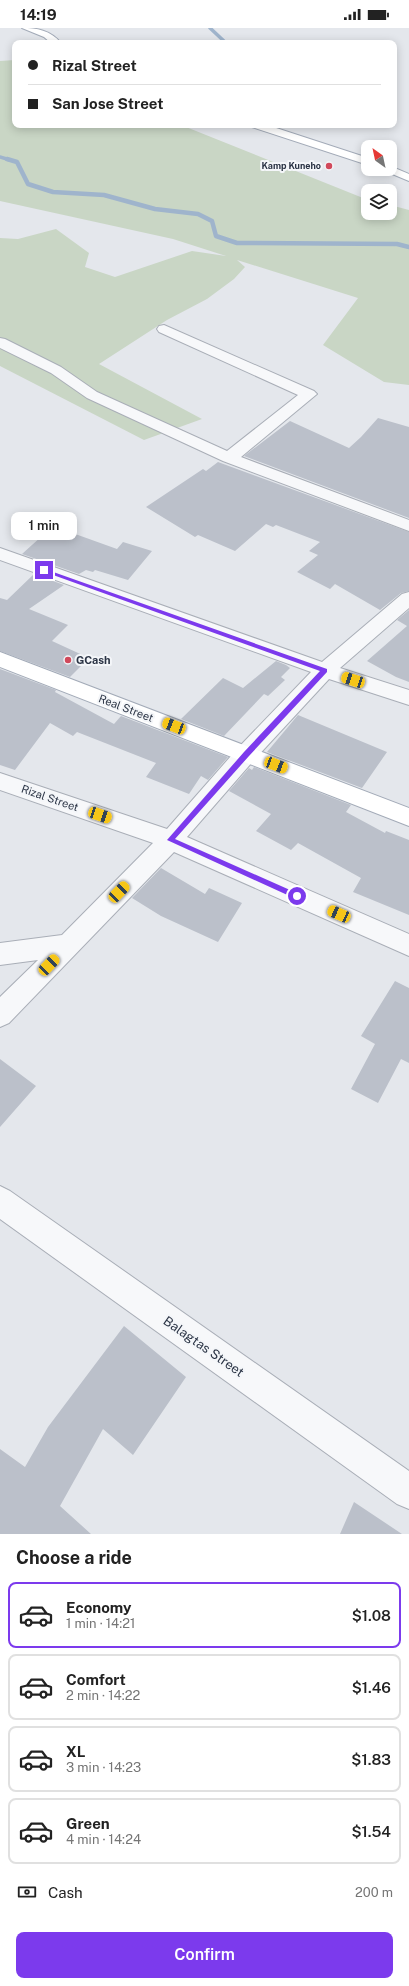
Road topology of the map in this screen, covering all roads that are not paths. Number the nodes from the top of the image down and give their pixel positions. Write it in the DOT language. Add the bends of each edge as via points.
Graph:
graph roads {
  1 [pos="26,28"];
  2 [pos="53,40"];
  3 [pos="265,128"];
  4 [pos="361,160"];
  5 [pos="397,173"];
  6 [pos="409,178"];
  7 [pos="164,329"];
  8 [pos="0,342"];
  9 [pos="229,458"];
  10 [pos="409,526"];
  11 [pos="0,554"];
  12 [pos="409,598"];
  13 [pos="0,660"];
  14 [pos="325,670"];
  15 [pos="409,698"];
  16 [pos="246,754"];
  17 [pos="0,781"];
  18 [pos="409,817"];
  19 [pos="171,840"];
  20 [pos="68,945"];
  21 [pos="409,945"];
  22 [pos="0,954"];
  23 [pos="0,1015"];
  24 [pos="0,1201"];
  25 [pos="409,1492"];
  1 -- 2 [label="main road" via="47,35"];
  3 -- 4 [label="main road"];
  5 -- 6 [label="main road"];
  7 -- 9 [label="street" via="309,394"];
  8 -- 9 [label="street" via="56,370 92,394"];
  9 -- 10 [label="street"];
  11 -- 14 [label="street"];
  12 -- 14 [label="street"];
  13 -- 16 [label="main road, Real Street"];
  14 -- 15 [label="street"];
  14 -- 16 [label="street"];
  16 -- 18 [label="main road, Real Street"];
  16 -- 19 [label="street"];
  17 -- 19 [label="street, Rizal Street"];
  19 -- 20 [label="street"];
  19 -- 21 [label="street, Rizal Street"];
  20 -- 22 [label="street"];
  20 -- 23 [label="street"];
  24 -- 25 [label="street, Balagtas Street"];
}
